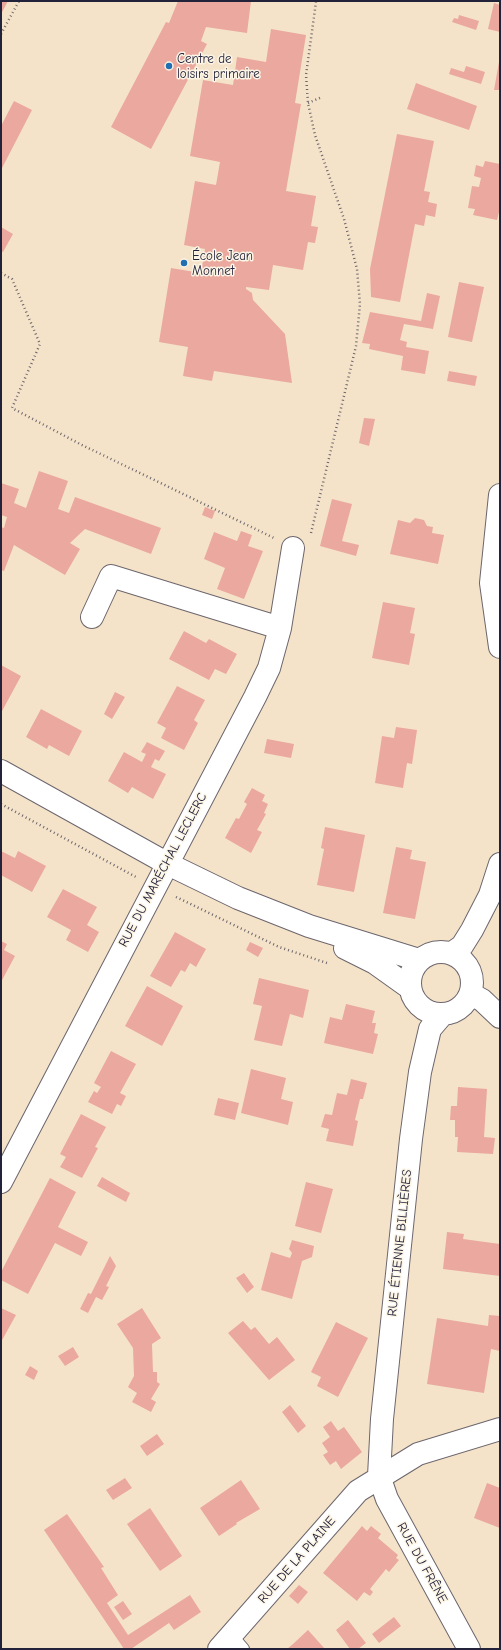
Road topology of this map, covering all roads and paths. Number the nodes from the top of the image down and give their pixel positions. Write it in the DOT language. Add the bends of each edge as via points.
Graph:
graph roads {
  1 [pos="19,1"];
  2 [pos="316,2"];
  3 [pos="1,34"];
  4 [pos="322,97"];
  5 [pos="308,103"];
  6 [pos="1,273"];
  7 [pos="500,495"];
  8 [pos="498,524"];
  9 [pos="300,551"];
  10 [pos="92,617"];
  11 [pos="280,628"];
  12 [pos="500,647"];
  13 [pos="1,771"];
  14 [pos="168,864"];
  15 [pos="498,876"];
  16 [pos="310,926"];
  17 [pos="452,953"];
  18 [pos="419,960"];
  19 [pos="410,988"];
  20 [pos="471,994"];
  21 [pos="442,1015"];
  22 [pos="500,1017"];
  23 [pos="1,1182"];
  24 [pos="500,1429"];
  25 [pos="379,1476"];
  26 [pos="231,1644"];
  27 [pos="470,1649"];
  1 -- 3 [label="path"];
  2 -- 5 [label="path" via="306,75"];
  4 -- 5 [label="path"];
  5 -- 9 [label="path" via="315,135 344,219 357,268 360,304 356,346"];
  6 -- 9 [label="path" via="12,279 40,344 12,408 80,444"];
  7 -- 8 [label="street"];
  8 -- 12 [label="street" via="491,583"];
  9 -- 11 [label="street, RUE DU MARÉCHAL LECLERC"];
  10 -- 11 [label="street" via="111,576"];
  11 -- 14 [label="street, RUE DU MARÉCHAL LECLERC" via="269,668"];
  13 -- 14 [label="street"];
  14 -- 16 [label="street" via="238,898"];
  14 -- 23 [label="street, RUE DU MARÉCHAL LECLERC"];
  15 -- 17 [label="street" via="472,930 462,946"];
  16 -- 18 [label="street"];
  16 -- 19 [label="street" via="374,963"];
  17 -- 18 [label="street" via="435,952"];
  17 -- 20 [label="street" via="468,965 472,974"];
  18 -- 19 [label="street" via="411,973"];
  19 -- 21 [label="street" via="416,1002 427,1012"];
  20 -- 21 [label="street" via="460,1009"];
  20 -- 22 [label="street" via="482,1000"];
  21 -- 25 [label="street, RUE ÉTIENNE BILLIÈRES" via="430,1029 420,1072 382,1419"];
  24 -- 25 [label="street, RUE DE LA PLAINE" via="418,1454"];
  25 -- 26 [label="street, RUE DE LA PLAINE" via="358,1491"];
  25 -- 27 [label="street, RUE DU FRÊNE" via="387,1499"];
}
